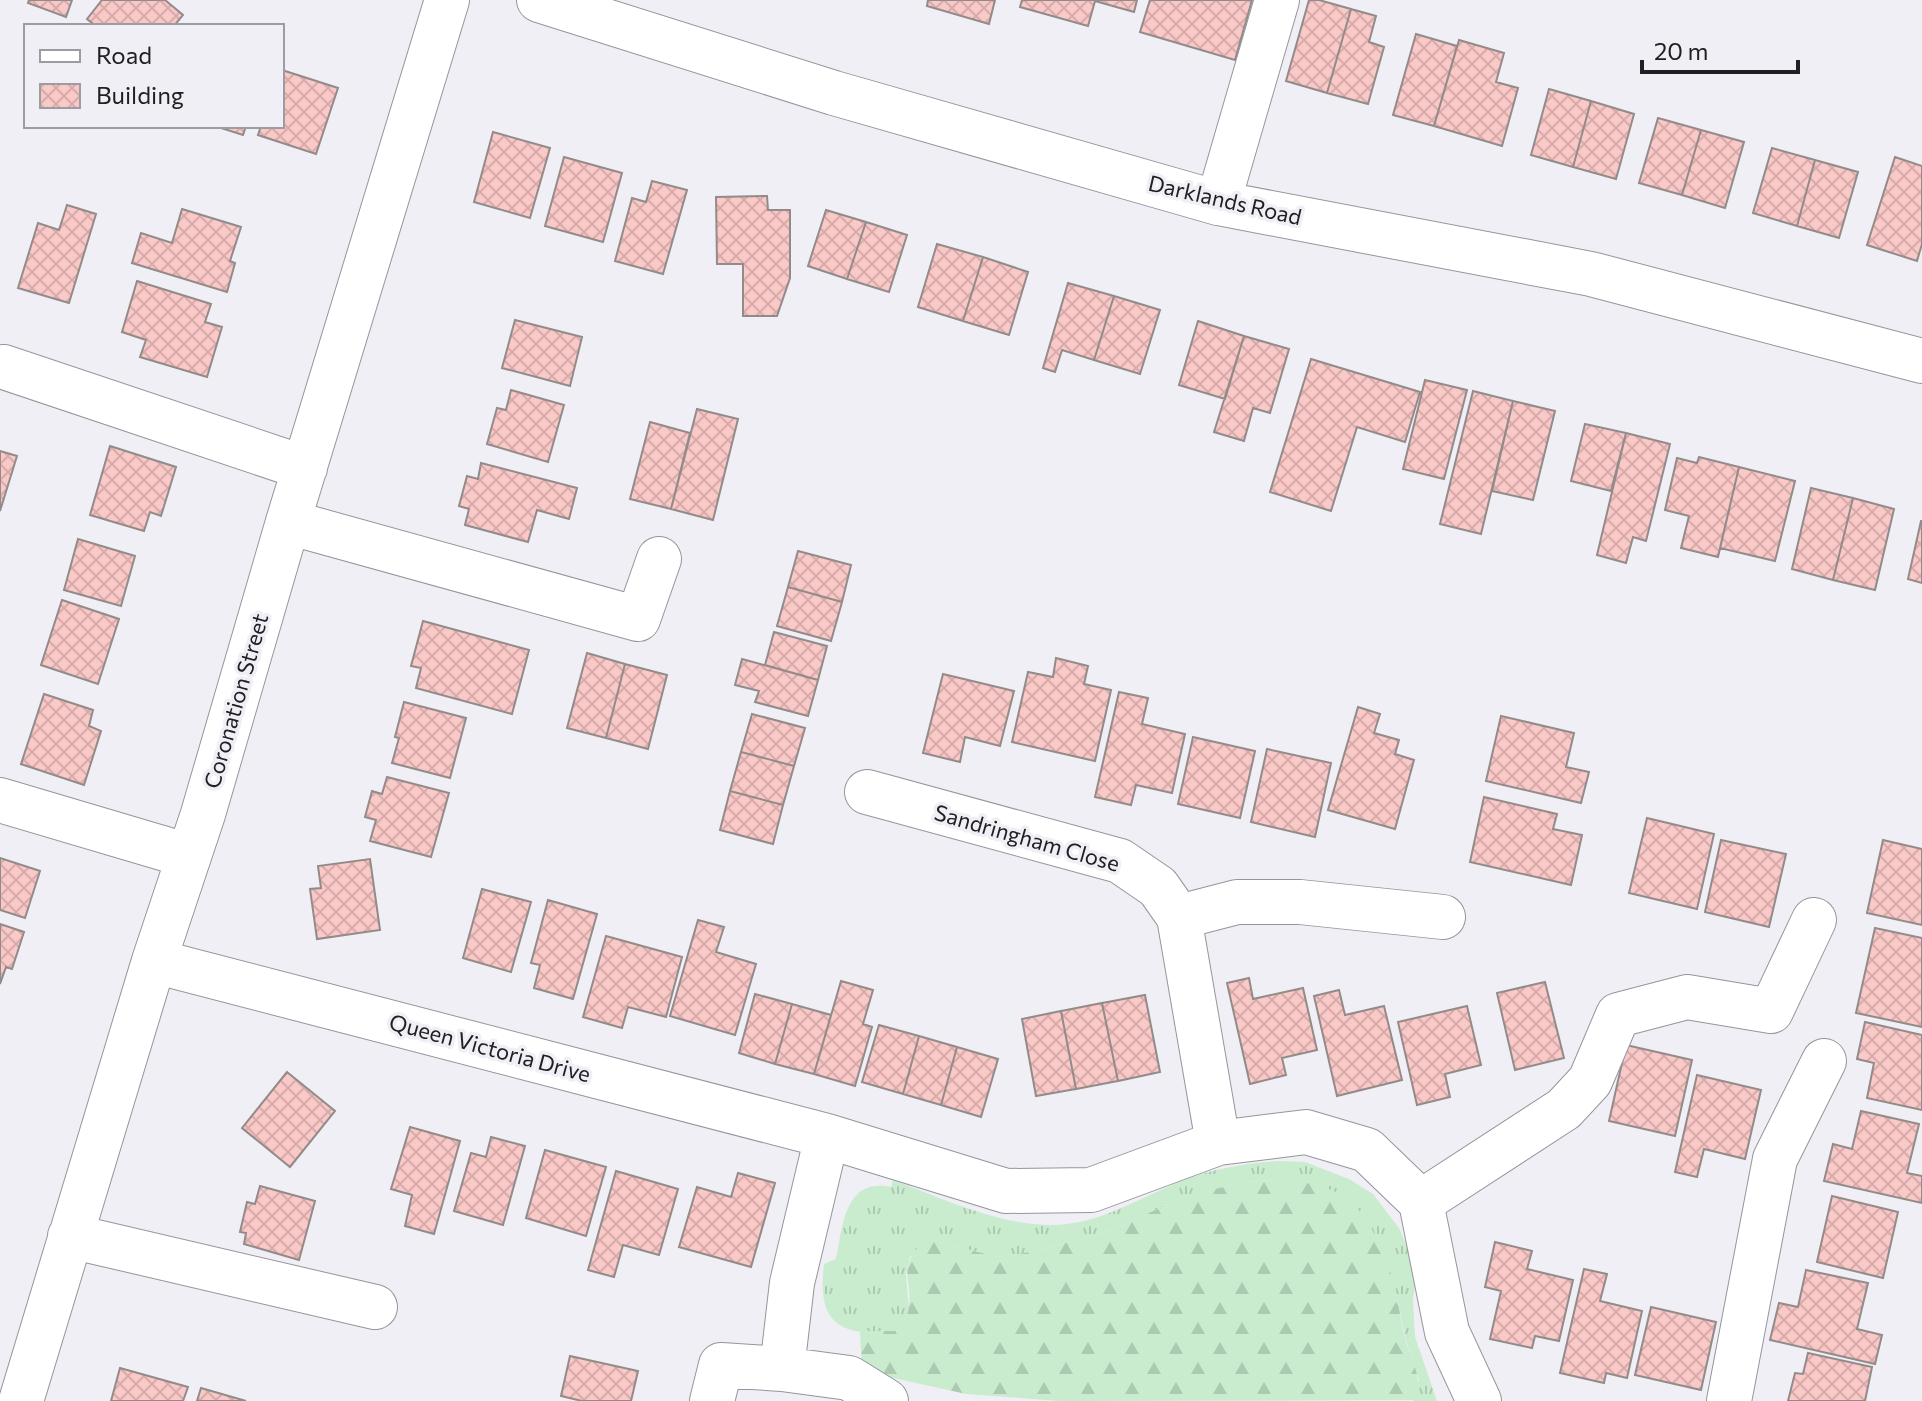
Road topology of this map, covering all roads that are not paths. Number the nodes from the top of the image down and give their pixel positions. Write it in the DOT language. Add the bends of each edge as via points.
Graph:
graph roads {
  1 [pos="447,0"];
  2 [pos="539,0"];
  3 [pos="1277,0"];
  4 [pos="1218,203"];
  5 [pos="1922,361"];
  6 [pos="4,367"];
  7 [pos="305,468"];
  8 [pos="288,522"];
  9 [pos="659,559"];
  10 [pos="867,792"];
  11 [pos="0,800"];
  12 [pos="189,856"];
  13 [pos="1179,917"];
  14 [pos="1443,917"];
  15 [pos="1814,920"];
  16 [pos="154,961"];
  17 [pos="1824,1061"];
  18 [pos="827,1136"];
  19 [pos="1218,1143"];
  20 [pos="1421,1202"];
  21 [pos="70,1236"];
  22 [pos="375,1307"];
  23 [pos="17,1351"];
  24 [pos="782,1369"];
  25 [pos="21,1401"];
  26 [pos="712,1401"];
  27 [pos="886,1401"];
  28 [pos="1479,1401"];
  29 [pos="1729,1401"];
  1 -- 7 [label="street, Coronation Street"];
  2 -- 4 [label="street, Darklands Road" via="834,93"];
  3 -- 4 [label="street"];
  4 -- 5 [label="street, Darklands Road" via="1591,274"];
  6 -- 7 [label="street"];
  7 -- 8 [label="street, Coronation Street"];
  8 -- 9 [label="street" via="638,619"];
  8 -- 12 [label="street, Coronation Street"];
  10 -- 13 [label="street, Sandringham Close" via="1120,861 1158,887"];
  11 -- 12 [label="street"];
  12 -- 16 [label="street, Coronation Street"];
  13 -- 14 [label="street" via="1237,902 1300,902"];
  13 -- 19 [label="street, Sandringham Close"];
  15 -- 20 [label="street" via="1771,1011 1687,997 1618,1015 1590,1081 1564,1109"];
  16 -- 18 [label="street, Queen Victoria Drive"];
  16 -- 21 [label="street, Coronation Street"];
  17 -- 29 [label="street" via="1775,1159"];
  18 -- 19 [label="street, Queen Victoria Drive" via="1006,1191 1091,1190"];
  18 -- 24 [label="street" via="792,1283"];
  19 -- 20 [label="street, Queen Victoria Drive" via="1306,1132 1367,1150"];
  20 -- 28 [label="street" via="1447,1332"];
  21 -- 22 [label="street"];
  21 -- 23 [label="street, Coronation Street"];
  23 -- 25 [label="street, Coronation Street"];
  24 -- 26 [label="street" via="721,1365"];
  24 -- 27 [label="street" via="849,1378"];
}
